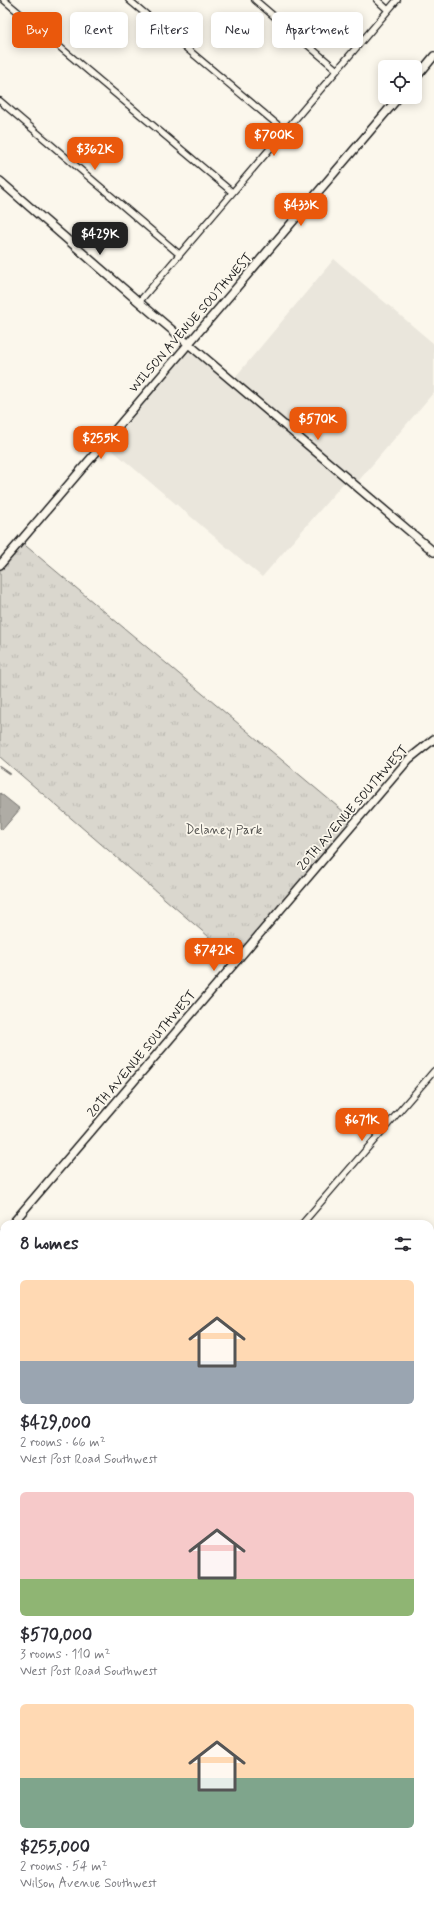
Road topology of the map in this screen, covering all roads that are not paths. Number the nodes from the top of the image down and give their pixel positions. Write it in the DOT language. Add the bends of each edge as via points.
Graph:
graph roads {
  1 [pos="4,0"];
  2 [pos="129,0"];
  3 [pos="255,0"];
  4 [pos="377,0"];
  5 [pos="397,0"];
  6 [pos="388,10"];
  7 [pos="434,56"];
  8 [pos="337,70"];
  9 [pos="422,71"];
  10 [pos="0,101"];
  11 [pos="393,104"];
  12 [pos="285,131"];
  13 [pos="0,181"];
  14 [pos="232,192"];
  15 [pos="179,254"];
  16 [pos="139,302"];
  17 [pos="189,344"];
  18 [pos="434,552"];
  19 [pos="0,565"];
  20 [pos="434,739"];
  21 [pos="434,1071"];
  22 [pos="15,1220"];
  23 [pos="305,1220"];
  1 -- 14 [label="street"];
  2 -- 12 [label="street"];
  3 -- 8 [label="street"];
  4 -- 6 [label="street"];
  5 -- 6 [label="street"];
  6 -- 8 [label="street"];
  7 -- 9 [label="street"];
  8 -- 12 [label="street"];
  10 -- 15 [label="street"];
  11 -- 17 [label="street, WILSON AVENUE SOUTHWEST"];
  12 -- 14 [label="street"];
  13 -- 16 [label="street"];
  14 -- 15 [label="street"];
  15 -- 16 [label="street"];
  16 -- 17 [label="street"];
  17 -- 18 [label="street"];
  17 -- 19 [label="street, WILSON AVENUE SOUTHWEST"];
  20 -- 22 [label="street, 20TH AVENUE SOUTHWEST" via="409,759"];
  21 -- 23 [label="street"];
}
